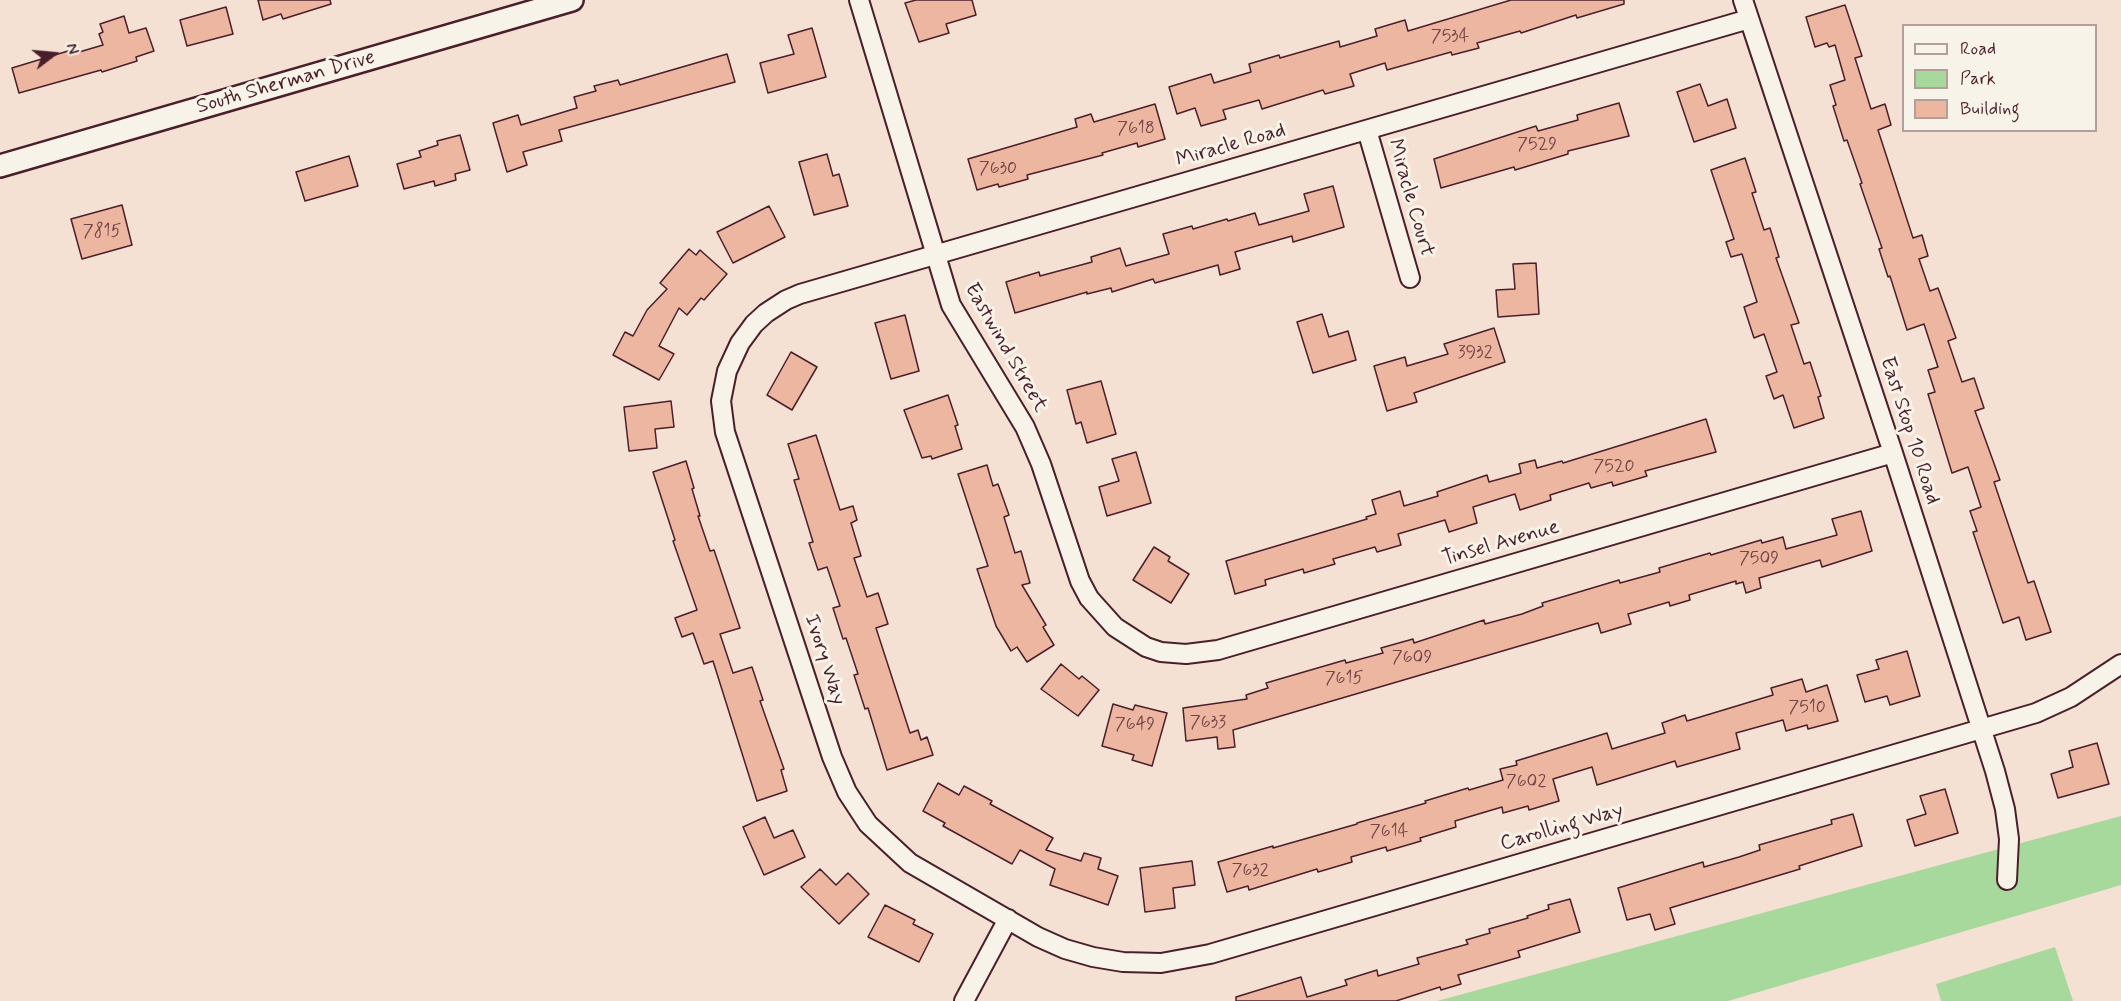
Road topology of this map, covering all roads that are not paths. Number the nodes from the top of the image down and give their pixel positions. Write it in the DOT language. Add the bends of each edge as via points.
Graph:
graph roads {
  1 [pos="572,0"];
  2 [pos="859,0"];
  3 [pos="1743,0"];
  4 [pos="1749,19"];
  5 [pos="1368,130"];
  6 [pos="0,166"];
  7 [pos="936,255"];
  8 [pos="1410,278"];
  9 [pos="741,343"];
  10 [pos="1893,453"];
  11 [pos="1123,633"];
  12 [pos="2121,664"];
  13 [pos="1982,729"];
  14 [pos="2007,880"];
  15 [pos="1008,919"];
  16 [pos="964,1001"];
  1 -- 6 [label="street, South Sherman Drive"];
  2 -- 7 [label="street, Eastwind Street"];
  3 -- 4 [label="street, East Stop 10 Road"];
  4 -- 5 [label="street, Miracle Road"];
  4 -- 10 [label="street, East Stop 10 Road"];
  5 -- 7 [label="street, Miracle Road"];
  5 -- 8 [label="street, Miracle Court"];
  7 -- 9 [label="street, Miracle Road" via="786,300 754,324"];
  7 -- 11 [label="street, Eastwind Street" via="951,305 1025,427 1080,581 1095,606"];
  9 -- 15 [label="street, Ivory Way" via="724,381 725,432 839,775 868,824 895,851 917,868"];
  10 -- 11 [label="street, Tinsel Avenue" via="1211,652 1161,652"];
  10 -- 13 [label="street, East Stop 10 Road"];
  12 -- 13 [label="street, Carolling Way" via="2050,707"];
  13 -- 14 [label="street, East Stop 10 Road" via="2005,809 2009,839"];
  13 -- 15 [label="street, Carolling Way" via="1190,959 1152,963 1093,957 1047,941"];
  15 -- 16 [label="street"];
}
